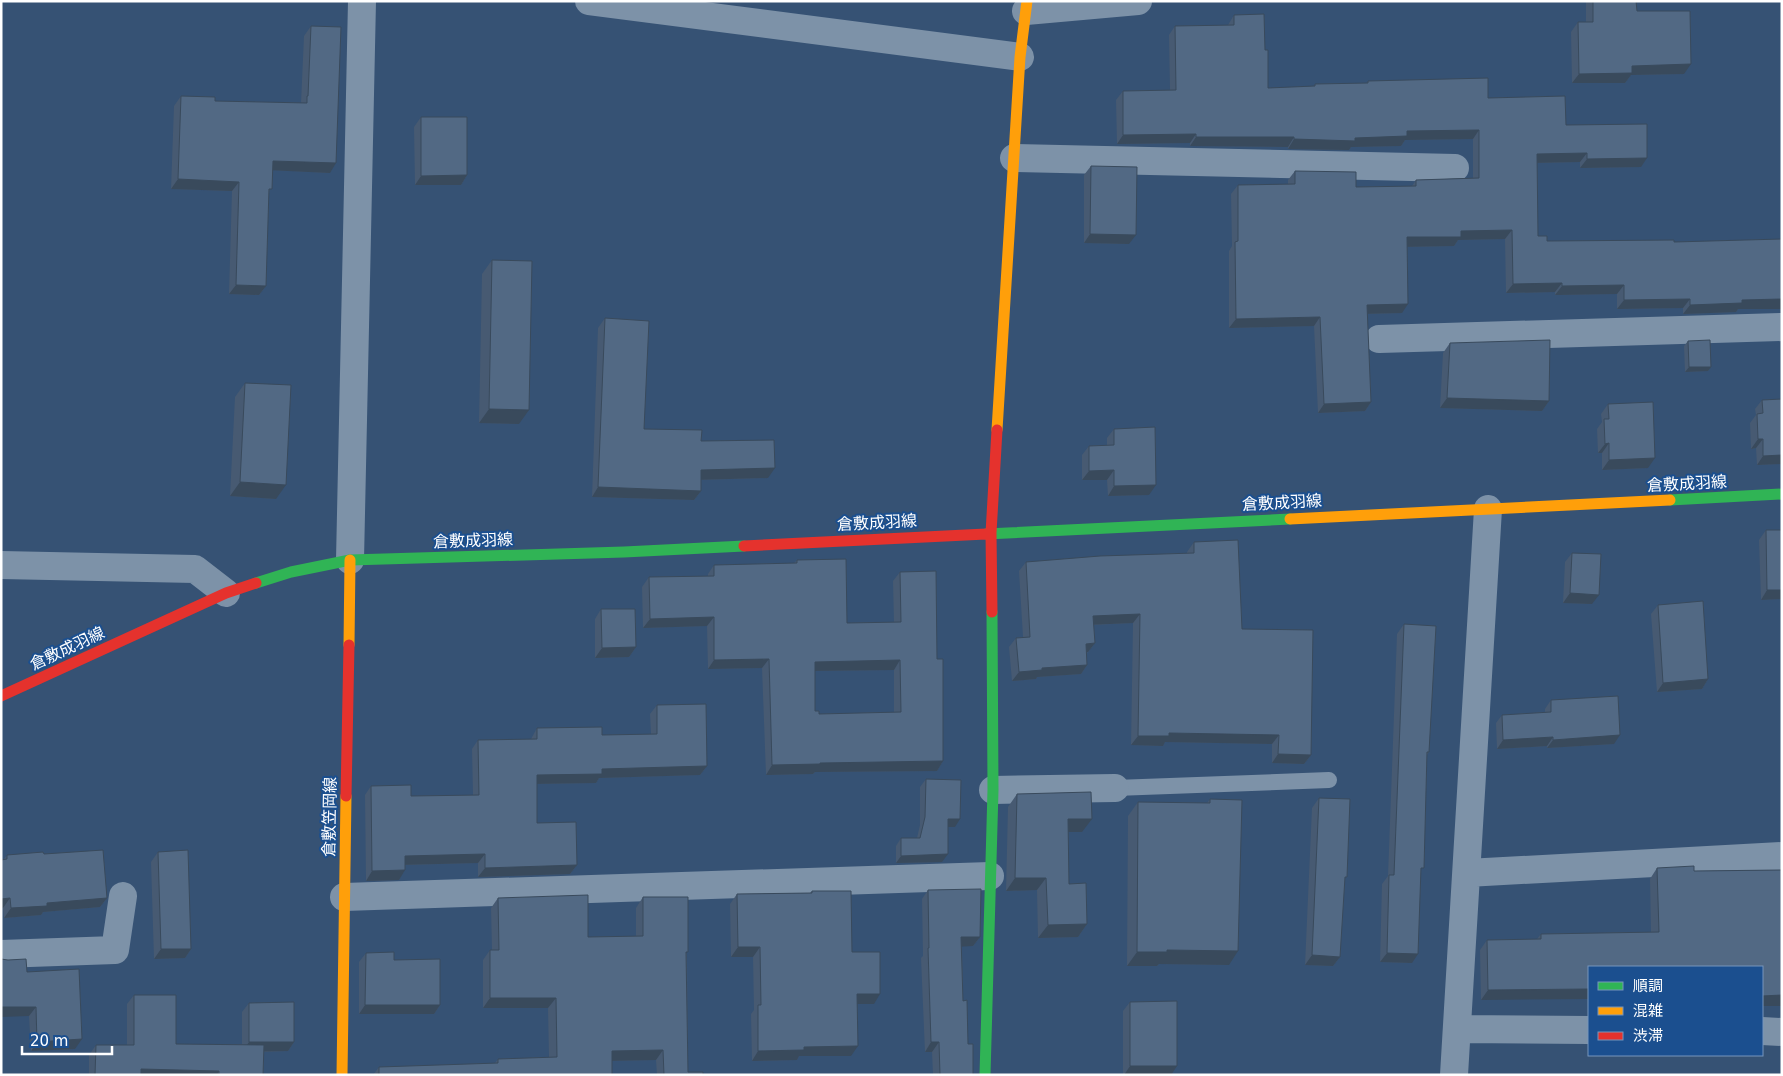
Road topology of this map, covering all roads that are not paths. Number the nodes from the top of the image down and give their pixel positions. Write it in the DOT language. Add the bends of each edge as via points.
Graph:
graph roads {
  1 [pos="362,1"];
  2 [pos="590,1"];
  3 [pos="1138,1"];
  4 [pos="1026,6"];
  5 [pos="1020,57"];
  6 [pos="1014,158"];
  7 [pos="1455,168"];
  8 [pos="1782,327"];
  9 [pos="1379,338"];
  10 [pos="1782,494"];
  11 [pos="1488,509"];
  12 [pos="991,533"];
  13 [pos="350,560"];
  14 [pos="1,565"];
  15 [pos="226,593"];
  16 [pos="1,696"];
  17 [pos="1329,780"];
  18 [pos="1115,788"];
  19 [pos="993,790"];
  20 [pos="1782,856"];
  21 [pos="1467,873"];
  22 [pos="990,876"];
  23 [pos="123,896"];
  24 [pos="344,897"];
  25 [pos="1,954"];
  26 [pos="1457,1029"];
  27 [pos="1588,1030"];
  28 [pos="1763,1032"];
  29 [pos="1782,1032"];
  30 [pos="342,1075"];
  31 [pos="985,1075"];
  32 [pos="1454,1075"];
  1 -- 13 [label="street"];
  2 -- 5 [label="street"];
  3 -- 4 [label="street"];
  4 -- 5 [label="main road"];
  5 -- 6 [label="main road"];
  6 -- 7 [label="street"];
  6 -- 12 [label="main road"];
  8 -- 9 [label="street"];
  10 -- 11 [label="main road, 倉敷成羽線"];
  11 -- 12 [label="main road, 倉敷成羽線"];
  11 -- 21 [label="street"];
  12 -- 13 [label="main road, 倉敷成羽線" via="624,552"];
  12 -- 19 [label="main road"];
  13 -- 15 [label="main road, 倉敷成羽線" via="291,572"];
  13 -- 24 [label="main road, 倉敷笠岡線"];
  14 -- 15 [label="street" via="195,569"];
  15 -- 16 [label="main road, 倉敷成羽線"];
  17 -- 18 [label="lane"];
  18 -- 19 [label="street"];
  19 -- 22 [label="main road"];
  20 -- 21 [label="street"];
  21 -- 26 [label="street"];
  22 -- 24 [label="street"];
  22 -- 31 [label="main road"];
  23 -- 25 [label="street" via="115,950"];
  24 -- 30 [label="main road, 倉敷笠岡線"];
  26 -- 27 [label="street"];
  26 -- 32 [label="street"];
  28 -- 29 [label="street"];
}
